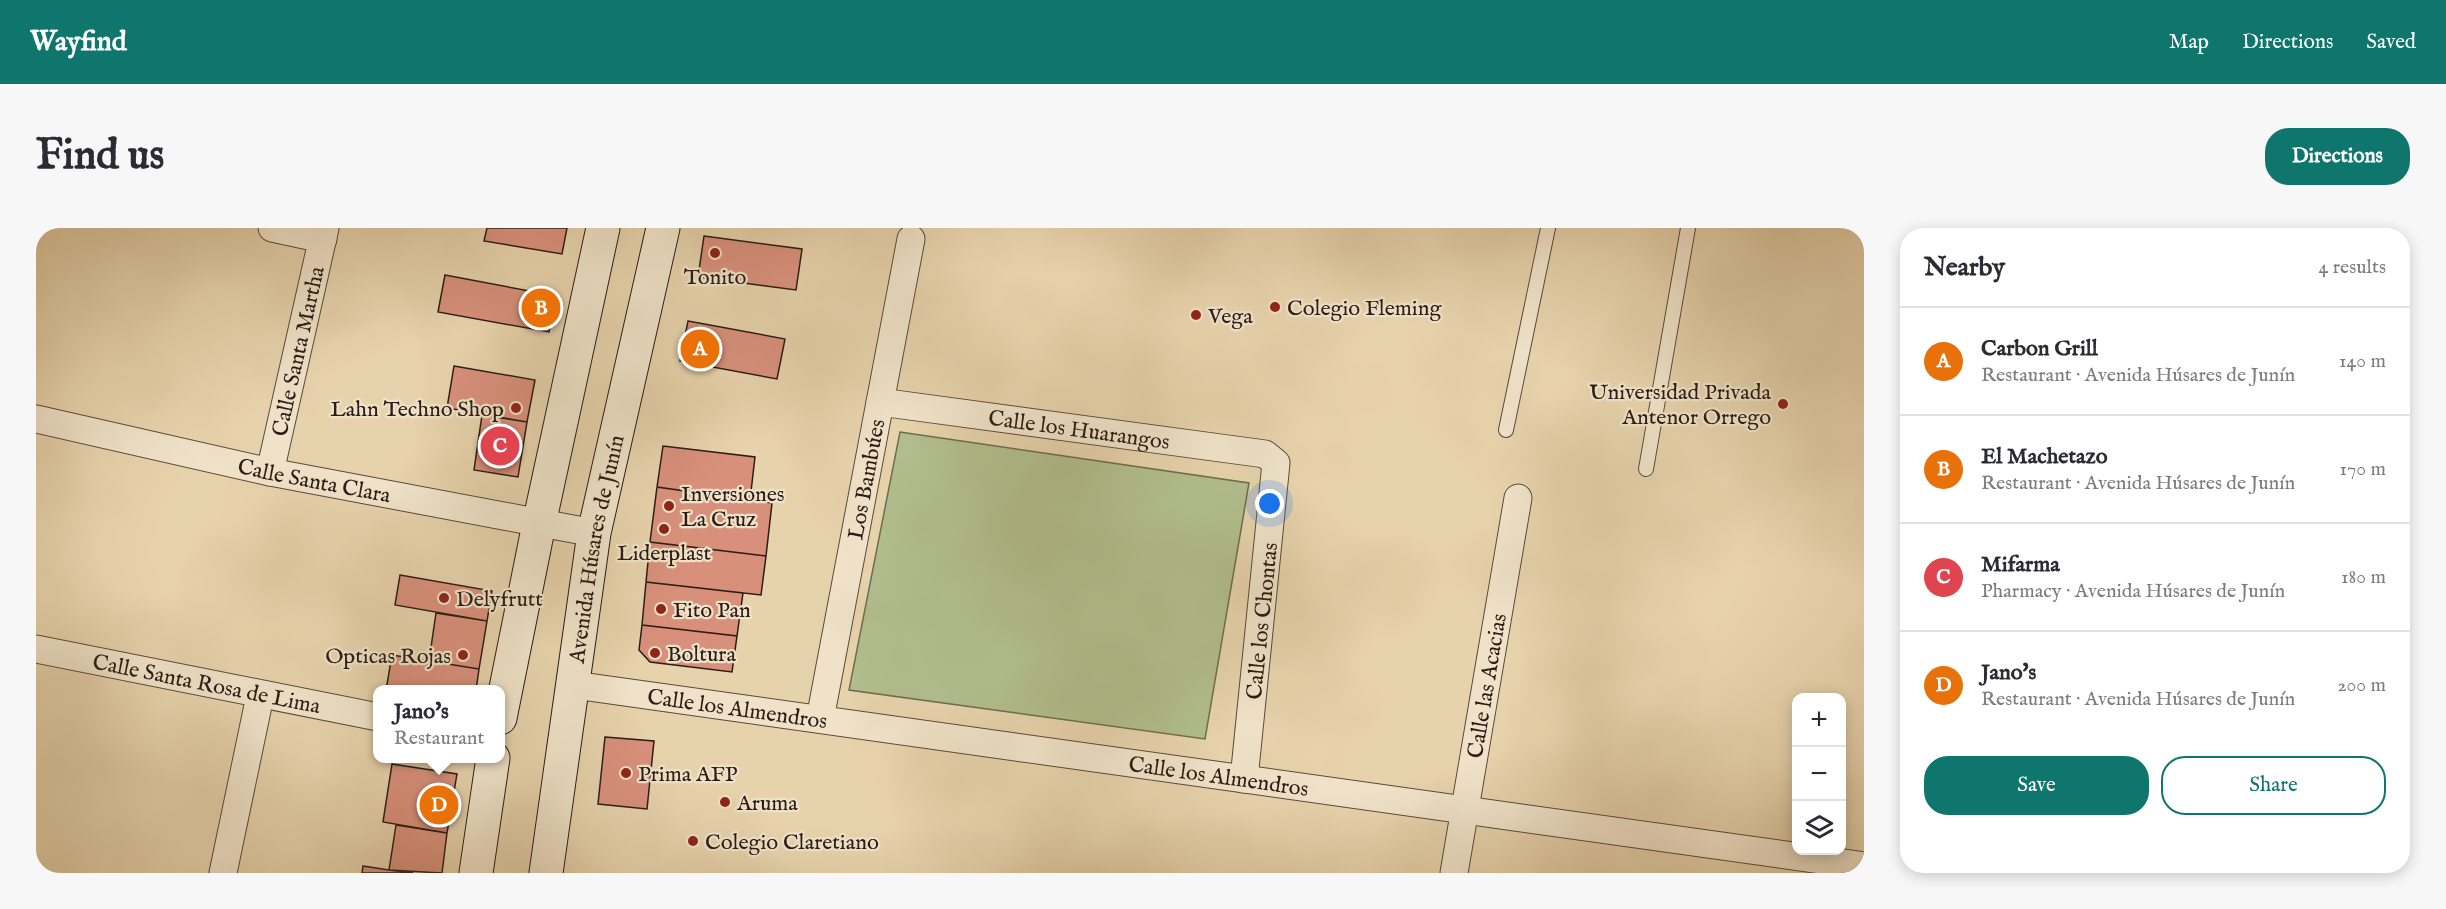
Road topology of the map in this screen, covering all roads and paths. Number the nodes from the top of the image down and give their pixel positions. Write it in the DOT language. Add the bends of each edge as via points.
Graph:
graph roads {
  1 [pos="272,228"];
  2 [pos="603,228"];
  3 [pos="663,228"];
  4 [pos="1548,228"];
  5 [pos="1688,228"];
  6 [pos="324,234"];
  7 [pos="911,239"];
  8 [pos="880,402"];
  9 [pos="36,419"];
  10 [pos="1506,430"];
  11 [pos="1276,463"];
  12 [pos="1647,468"];
  13 [pos="270,472"];
  14 [pos="1518,498"];
  15 [pos="539,524"];
  16 [pos="594,533"];
  17 [pos="36,649"];
  18 [pos="574,685"];
  19 [pos="260,696"];
  20 [pos="505,698"];
  21 [pos="373,716"];
  22 [pos="820,719"];
  23 [pos="493,763"];
  24 [pos="1244,779"];
  25 [pos="1465,810"];
  26 [pos="1864,866"];
  27 [pos="223,873"];
  28 [pos="476,873"];
  29 [pos="546,873"];
  30 [pos="1454,873"];
  1 -- 6 [label="street"];
  2 -- 15 [label="street"];
  3 -- 16 [label="street, Avenida Húsares de Junín"];
  4 -- 10 [label="lane"];
  5 -- 12 [label="lane"];
  6 -- 13 [label="street, Calle Santa Martha"];
  7 -- 8 [label="street, Los Bambúes"];
  8 -- 11 [label="street, Calle los Huarangos" via="1265,454"];
  8 -- 22 [label="street, Los Bambúes"];
  9 -- 13 [label="street, Calle Santa Clara"];
  11 -- 24 [label="street, Calle los Chontas"];
  13 -- 15 [label="street, Calle Santa Clara"];
  14 -- 25 [label="street, Calle las Acacias"];
  15 -- 16 [label="street, Calle Santa Clara"];
  15 -- 20 [label="street"];
  16 -- 18 [label="street, Avenida Húsares de Junín"];
  17 -- 19 [label="street, Calle Santa Rosa de Lima"];
  18 -- 22 [label="street, Calle los Almendros"];
  18 -- 29 [label="street, Avenida Húsares de Junín"];
  19 -- 21 [label="street, Calle Santa Rosa de Lima"];
  19 -- 27 [label="street"];
  22 -- 24 [label="street, Calle los Almendros"];
  23 -- 28 [label="street"];
  24 -- 25 [label="street, Calle los Almendros"];
  25 -- 26 [label="street, Calle los Almendros"];
  25 -- 30 [label="street, Calle las Acacias"];
}
